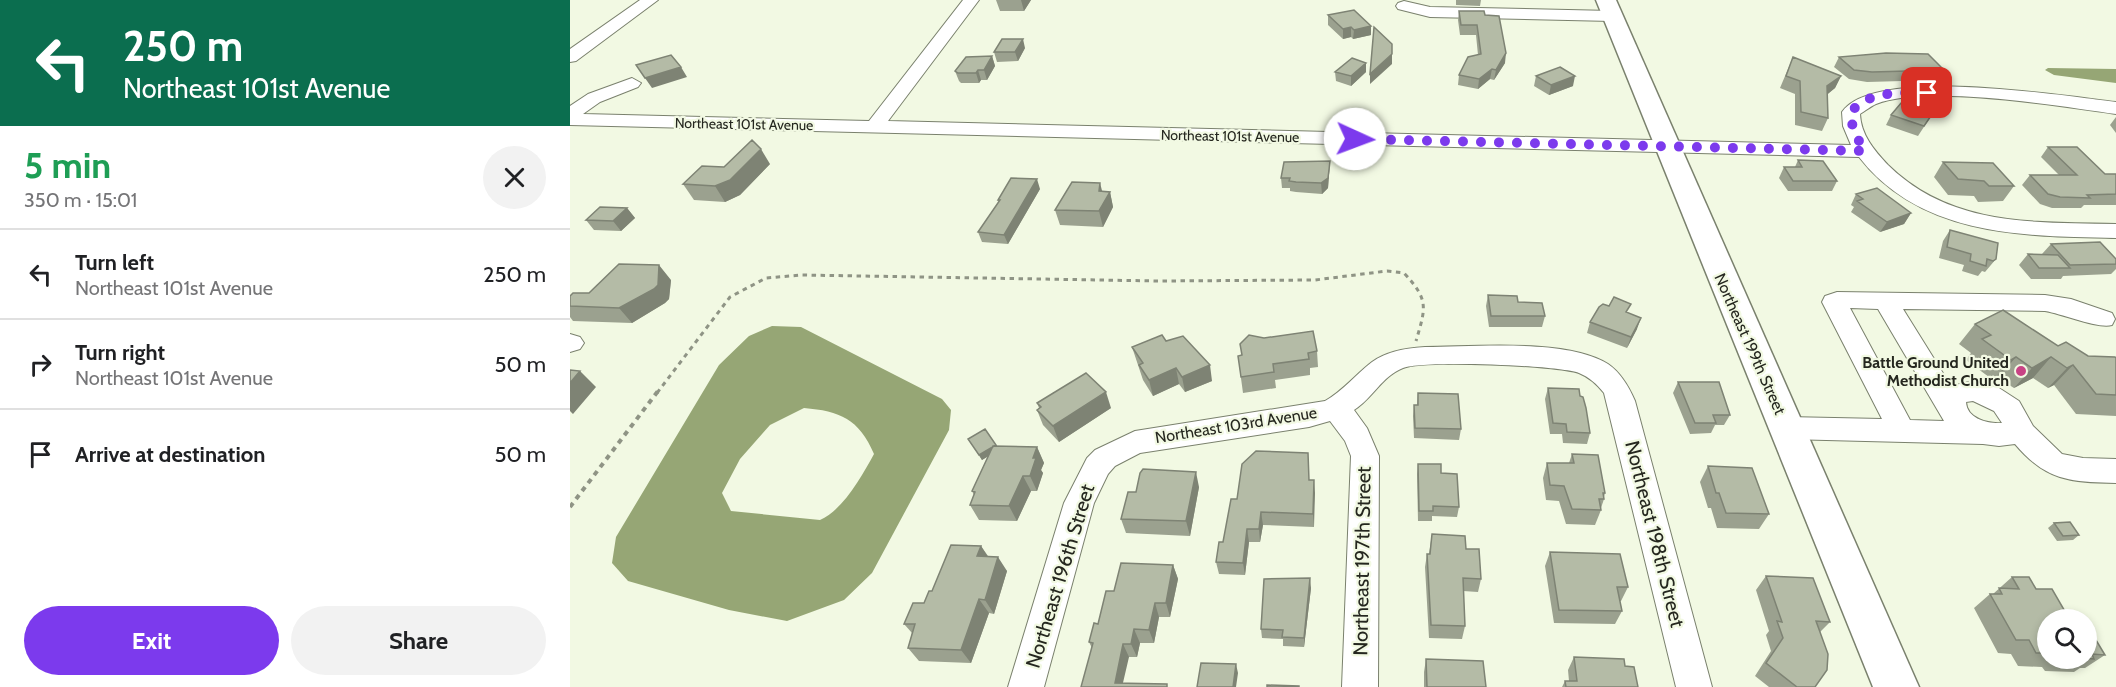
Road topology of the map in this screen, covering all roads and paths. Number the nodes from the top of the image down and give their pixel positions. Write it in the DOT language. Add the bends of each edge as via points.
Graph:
graph roads {
  1 [pos="651,0"];
  2 [pos="971,0"];
  3 [pos="1404,6"];
  4 [pos="1609,8"];
  5 [pos="570,57"];
  6 [pos="632,83"];
  7 [pos="2116,108"];
  8 [pos="570,114"];
  9 [pos="570,119"];
  10 [pos="874,127"];
  11 [pos="1667,147"];
  12 [pos="1865,151"];
  13 [pos="2116,231"];
  14 [pos="1885,300"];
  15 [pos="2103,320"];
  16 [pos="1412,356"];
  17 [pos="1611,383"];
  18 [pos="1335,408"];
  19 [pos="1954,423"];
  20 [pos="2017,426"];
  21 [pos="1787,428"];
  22 [pos="1902,431"];
  23 [pos="1096,466"];
  24 [pos="2116,471"];
  25 [pos="570,507"];
  26 [pos="1026,687"];
  27 [pos="1360,687"];
  28 [pos="1694,687"];
  29 [pos="1896,687"];
  1 -- 5 [label="street"];
  2 -- 10 [label="street"];
  3 -- 4 [label="street" via="1430,12"];
  4 -- 11 [label="main road, Northeast 199th Street"];
  6 -- 8 [label="street" via="594,98"];
  7 -- 12 [label="street" via="1968,93 1878,96 1865,100 1851,112 1853,131"];
  9 -- 10 [label="street, Northeast 101st Avenue"];
  10 -- 11 [label="street, Northeast 101st Avenue"];
  11 -- 12 [label="street, Northeast 101st Avenue"];
  11 -- 21 [label="main road, Northeast 199th Street"];
  12 -- 13 [label="street" via="1908,193 1965,219 2012,228"];
  14 -- 15 [label="street" via="2045,303 2071,307"];
  14 -- 19 [label="street"];
  14 -- 22 [label="street" via="1834,302"];
  16 -- 17 [label="street, Northeast 103rd Avenue" via="1562,360 1593,368"];
  16 -- 18 [label="street, Northeast 103rd Avenue" via="1379,369"];
  16 -- 25 [label="path" via="1425,307 1424,294 1404,273 1387,271 1315,280 825,275 766,278 730,297"];
  17 -- 28 [label="street, Northeast 198th Street" via="1622,401"];
  18 -- 23 [label="street, Northeast 103rd Avenue" via="1309,416 1143,439"];
  18 -- 27 [label="street, Northeast 197th Street" via="1349,421 1365,456"];
  19 -- 20 [label="street" via="1962,422 1995,436 2008,435"];
  19 -- 20 [label="street" via="1952,398 1964,391 1999,401 2016,418"];
  19 -- 22 [label="street"];
  20 -- 24 [label="street" via="2060,466"];
  21 -- 22 [label="street"];
  21 -- 29 [label="main road, Northeast 199th Street"];
  23 -- 26 [label="street, Northeast 196th Street" via="1079,502"];
}
